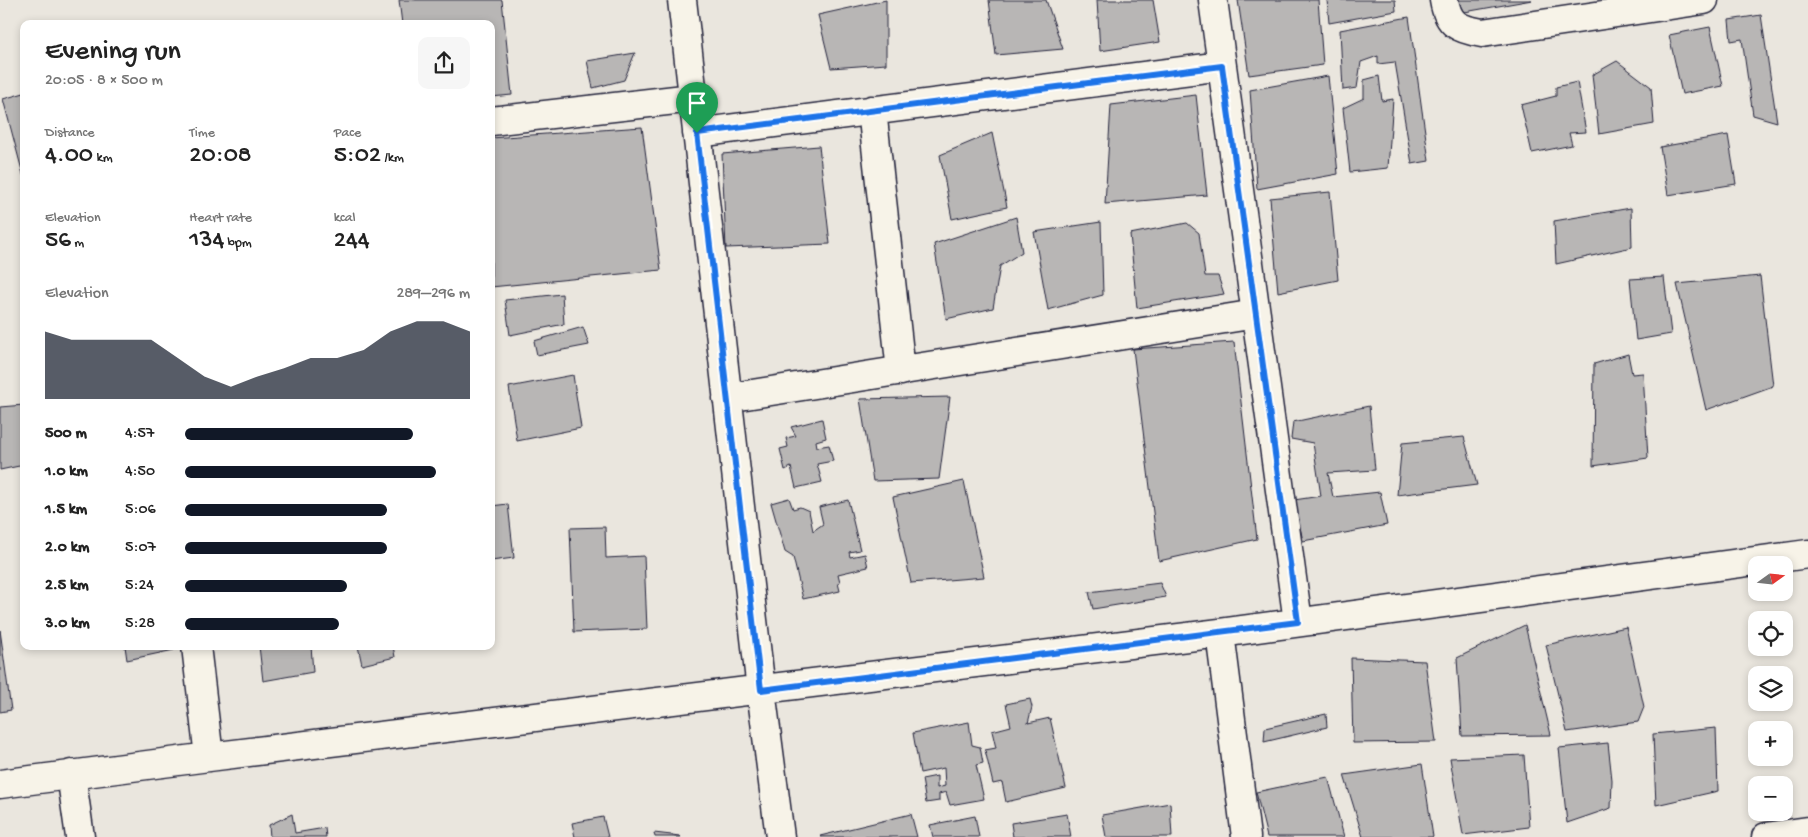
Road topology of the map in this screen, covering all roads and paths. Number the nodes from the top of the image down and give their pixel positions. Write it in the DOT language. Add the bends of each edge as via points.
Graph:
graph roads {
  1 [pos="682,0"];
  2 [pos="1212,0"];
  3 [pos="1444,0"];
  4 [pos="1704,0"];
  5 [pos="1222,66"];
  6 [pos="693,98"];
  7 [pos="872,110"];
  8 [pos="495,120"];
  9 [pos="697,133"];
  10 [pos="1256,314"];
  11 [pos="901,370"];
  12 [pos="727,398"];
  13 [pos="1808,554"];
  14 [pos="1298,622"];
  15 [pos="1220,633"];
  16 [pos="196,650"];
  17 [pos="761,690"];
  18 [pos="209,757"];
  19 [pos="71,774"];
  20 [pos="0,784"];
  21 [pos="1808,831"];
  22 [pos="80,837"];
  23 [pos="780,837"];
  24 [pos="1246,837"];
  25 [pos="1766,837"];
  1 -- 6 [label="street"];
  2 -- 5 [label="street"];
  3 -- 4 [label="street" via="1453,23 1464,30 1482,33"];
  5 -- 7 [label="street"];
  5 -- 10 [label="street"];
  6 -- 8 [label="street"];
  6 -- 9 [label="street"];
  7 -- 9 [label="street"];
  7 -- 11 [label="street"];
  9 -- 12 [label="street"];
  10 -- 11 [label="street"];
  10 -- 14 [label="street"];
  11 -- 12 [label="street"];
  12 -- 17 [label="street"];
  13 -- 14 [label="street"];
  14 -- 15 [label="street"];
  15 -- 17 [label="street"];
  15 -- 24 [label="street"];
  16 -- 18 [label="street"];
  17 -- 18 [label="street"];
  17 -- 23 [label="street"];
  18 -- 19 [label="street"];
  19 -- 20 [label="street"];
  19 -- 22 [label="street"];
  21 -- 25 [label="street"];
}
